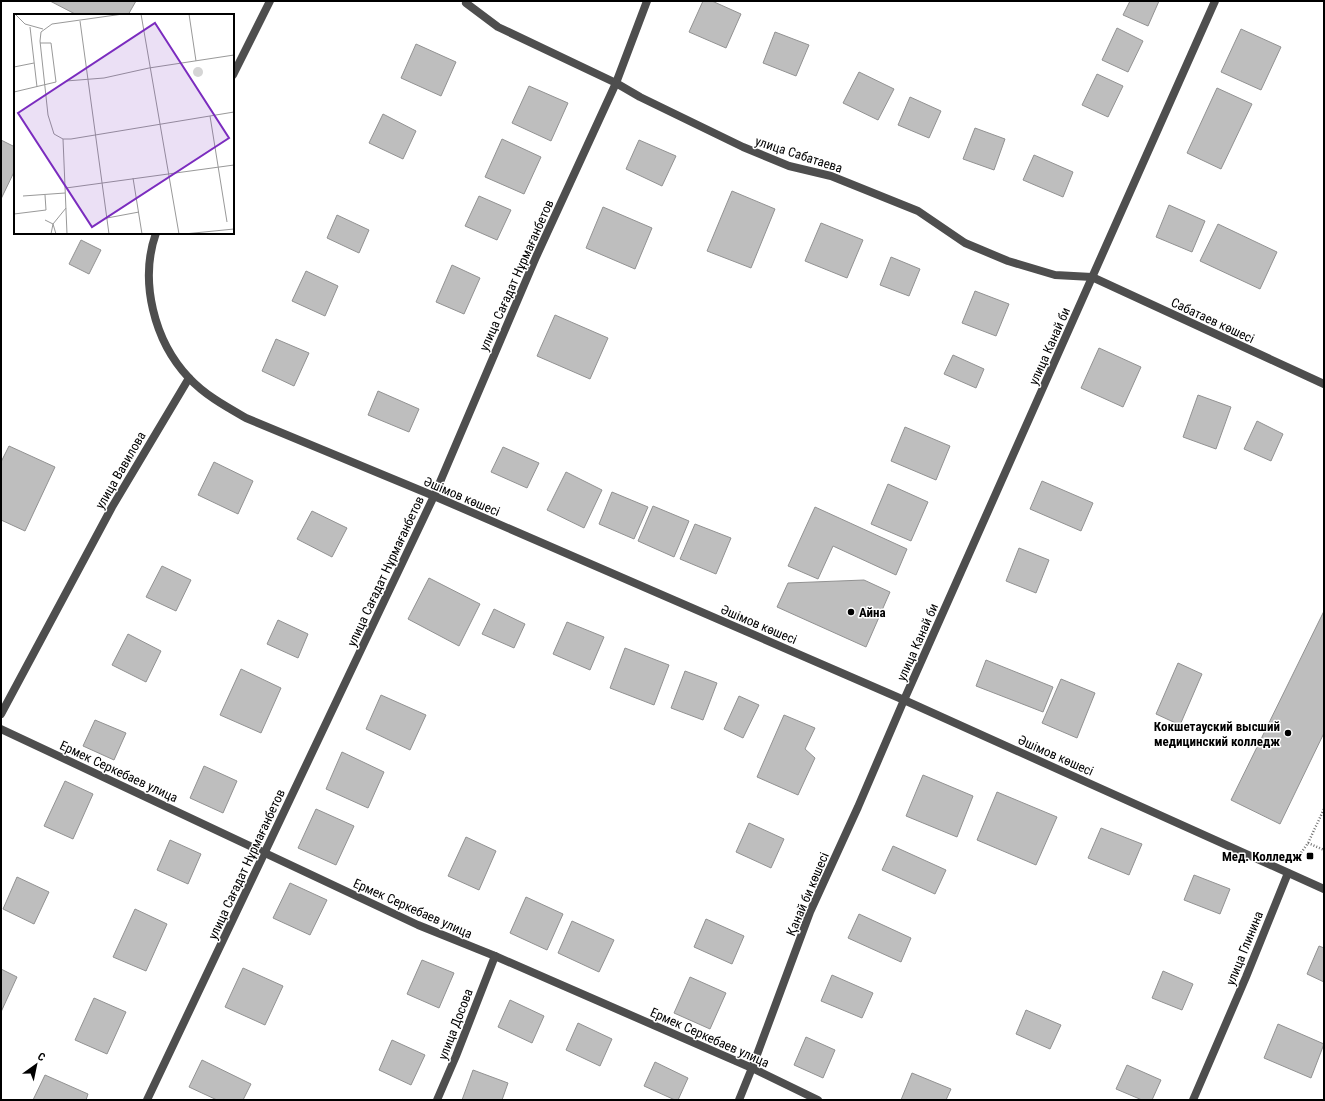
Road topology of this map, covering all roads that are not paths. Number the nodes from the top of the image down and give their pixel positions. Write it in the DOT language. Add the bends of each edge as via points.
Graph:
graph roads {
  1 [pos="270,1"];
  2 [pos="647,1"];
  3 [pos="1215,1"];
  4 [pos="466,3"];
  5 [pos="234,73"];
  6 [pos="616,83"];
  7 [pos="156,234"];
  8 [pos="1092,278"];
  9 [pos="189,378"];
  10 [pos="1324,384"];
  11 [pos="434,496"];
  12 [pos="904,700"];
  13 [pos="1,714"];
  14 [pos="1,729"];
  15 [pos="265,853"];
  16 [pos="1288,873"];
  17 [pos="1324,889"];
  18 [pos="495,956"];
  19 [pos="752,1068"];
  20 [pos="147,1100"];
  21 [pos="437,1100"];
  22 [pos="739,1100"];
  23 [pos="818,1100"];
  24 [pos="1193,1100"];
  1 -- 5 [label="street"];
  2 -- 6 [label="street, улица Сағадат Нұрмағанбетов"];
  3 -- 8 [label="street, улица Канай би"];
  4 -- 6 [label="street, улица Сабатаева" via="498,27"];
  6 -- 8 [label="street, улица Сабатаева" via="743,147 789,166 831,176 918,211 965,243 1008,262 1056,275"];
  6 -- 11 [label="street, улица Сағадат Нұрмағанбетов" via="536,257"];
  7 -- 9 [label="street" via="150,263 152,307 171,356"];
  8 -- 10 [label="street, Сабатаев көшесі"];
  8 -- 12 [label="street, улица Канай би"];
  9 -- 11 [label="street, Әшімов көшесі" via="217,402 246,418"];
  9 -- 13 [label="street, улица Вавилова" via="112,507"];
  11 -- 12 [label="street, Әшімов көшесі"];
  11 -- 15 [label="street, улица Сағадат Нұрмағанбетов"];
  12 -- 16 [label="street, Әшімов көшесі"];
  12 -- 19 [label="street, Қанай би көшесі" via="810,912"];
  14 -- 15 [label="street, Ермек Серкебаев улица"];
  15 -- 18 [label="street, Ермек Серкебаев улица" via="418,925"];
  15 -- 20 [label="street, улица Сағадат Нұрмағанбетов"];
  16 -- 17 [label="street, Әшімов көшесі"];
  16 -- 24 [label="street, улица Глинина"];
  18 -- 19 [label="street, Ермек Серкебаев улица"];
  18 -- 21 [label="street, улица Досова"];
  19 -- 22 [label="street, Қанай би көшесі"];
  19 -- 23 [label="street, Ермек Серкебаев улица"];
}
